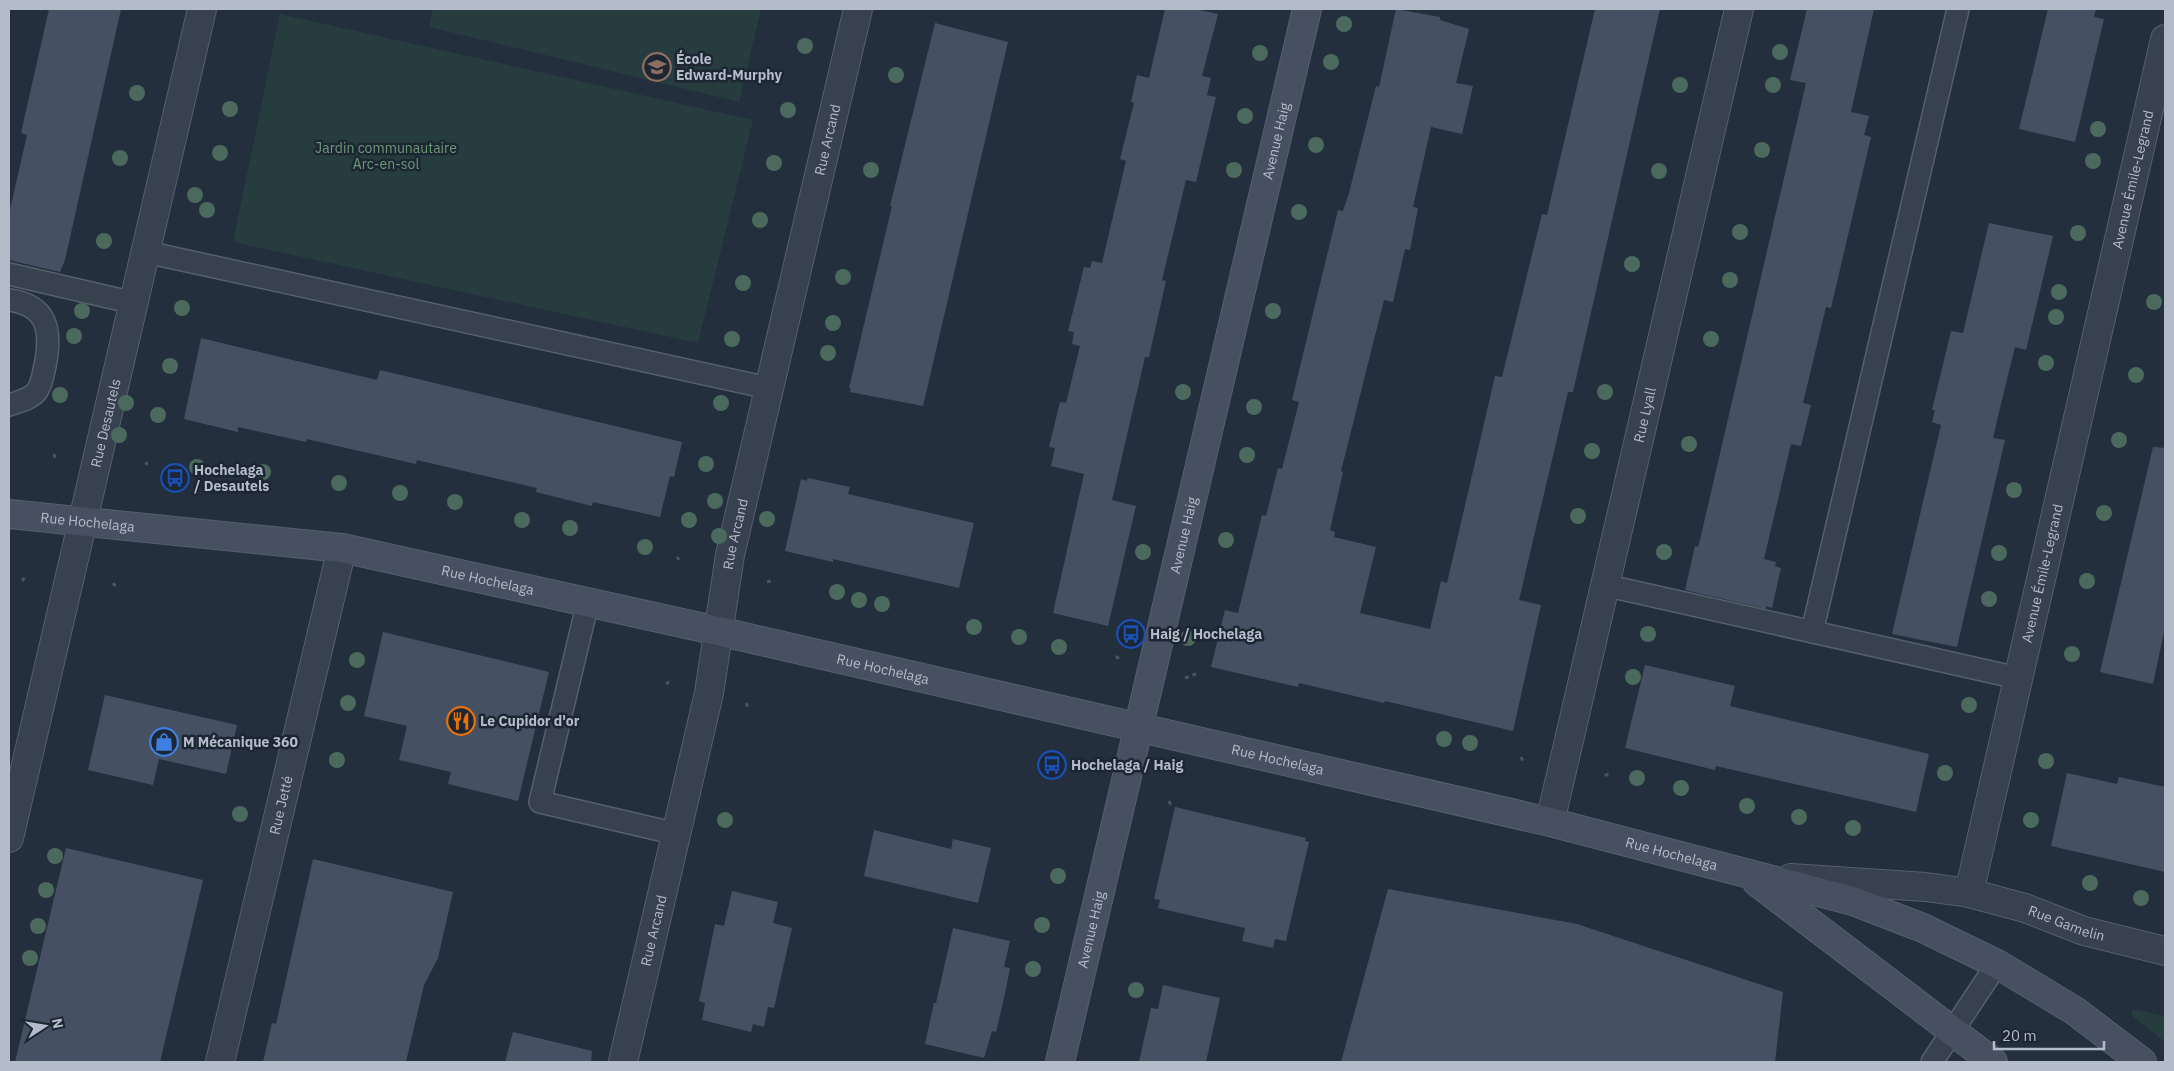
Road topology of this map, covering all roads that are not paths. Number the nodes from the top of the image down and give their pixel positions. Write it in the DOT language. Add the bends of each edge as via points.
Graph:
graph roads {
  1 [pos="202,9"];
  2 [pos="858,9"];
  3 [pos="1307,9"];
  4 [pos="1739,9"];
  5 [pos="1958,9"];
  6 [pos="2165,39"];
  7 [pos="146,252"];
  8 [pos="9,274"];
  9 [pos="9,300"];
  10 [pos="134,302"];
  11 [pos="769,388"];
  12 [pos="9,405"];
  13 [pos="9,514"];
  14 [pos="84,521"];
  15 [pos="342,548"];
  16 [pos="1604,586"];
  17 [pos="588,602"];
  18 [pos="718,631"];
  19 [pos="1812,632"];
  20 [pos="2018,678"];
  21 [pos="1138,728"];
  22 [pos="1550,822"];
  23 [pos="677,834"];
  24 [pos="9,838"];
  25 [pos="1748,875"];
  26 [pos="1969,893"];
  27 [pos="2165,951"];
  28 [pos="1997,964"];
  29 [pos="1952,1031"];
  30 [pos="220,1062"];
  31 [pos="623,1062"];
  32 [pos="1060,1062"];
  33 [pos="1932,1062"];
  34 [pos="1993,1062"];
  35 [pos="2142,1062"];
  1 -- 7 [label="street, Rue Desautels"];
  2 -- 11 [label="street, Rue Arcand"];
  3 -- 21 [label="main road, Avenue Haig"];
  4 -- 16 [label="street, Rue Lyall"];
  5 -- 19 [label="lane"];
  6 -- 20 [label="street, Avenue Émile-Legrand"];
  7 -- 10 [label="street, Rue Desautels"];
  7 -- 11 [label="lane"];
  8 -- 10 [label="lane"];
  9 -- 12 [label="lane" via="35,308 43,318 49,347 42,382 36,393"];
  10 -- 14 [label="street, Rue Desautels"];
  11 -- 18 [label="street, Rue Arcand" via="730,555"];
  13 -- 14 [label="main road, Rue Hochelaga"];
  14 -- 15 [label="main road, Rue Hochelaga"];
  14 -- 24 [label="street, Rue Desautels"];
  15 -- 17 [label="main road, Rue Hochelaga"];
  15 -- 30 [label="street, Rue Jetté"];
  16 -- 19 [label="lane"];
  16 -- 22 [label="street, Rue Lyall"];
  17 -- 18 [label="main road, Rue Hochelaga"];
  17 -- 23 [label="lane" via="540,802"];
  18 -- 21 [label="main road, Rue Hochelaga"];
  18 -- 23 [label="street, Rue Arcand" via="709,693"];
  19 -- 20 [label="lane"];
  20 -- 26 [label="street, Avenue Émile-Legrand"];
  21 -- 22 [label="main road, Rue Hochelaga"];
  21 -- 32 [label="main road, Avenue Haig"];
  22 -- 25 [label="main road, Rue Hochelaga"];
  23 -- 31 [label="street, Rue Arcand"];
  25 -- 26 [label="street"];
  25 -- 28 [label="main road, Rue Hochelaga" via="1853,901 1923,928"];
  25 -- 29 [label="main road, Rue Hochelaga"];
  26 -- 27 [label="street, Rue Gamelin" via="2025,908 2084,931"];
  28 -- 29 [label="lane"];
  28 -- 35 [label="main road, Rue Hochelaga" via="2075,1011"];
  29 -- 33 [label="lane"];
  29 -- 34 [label="main road, Rue Hochelaga"];
}
